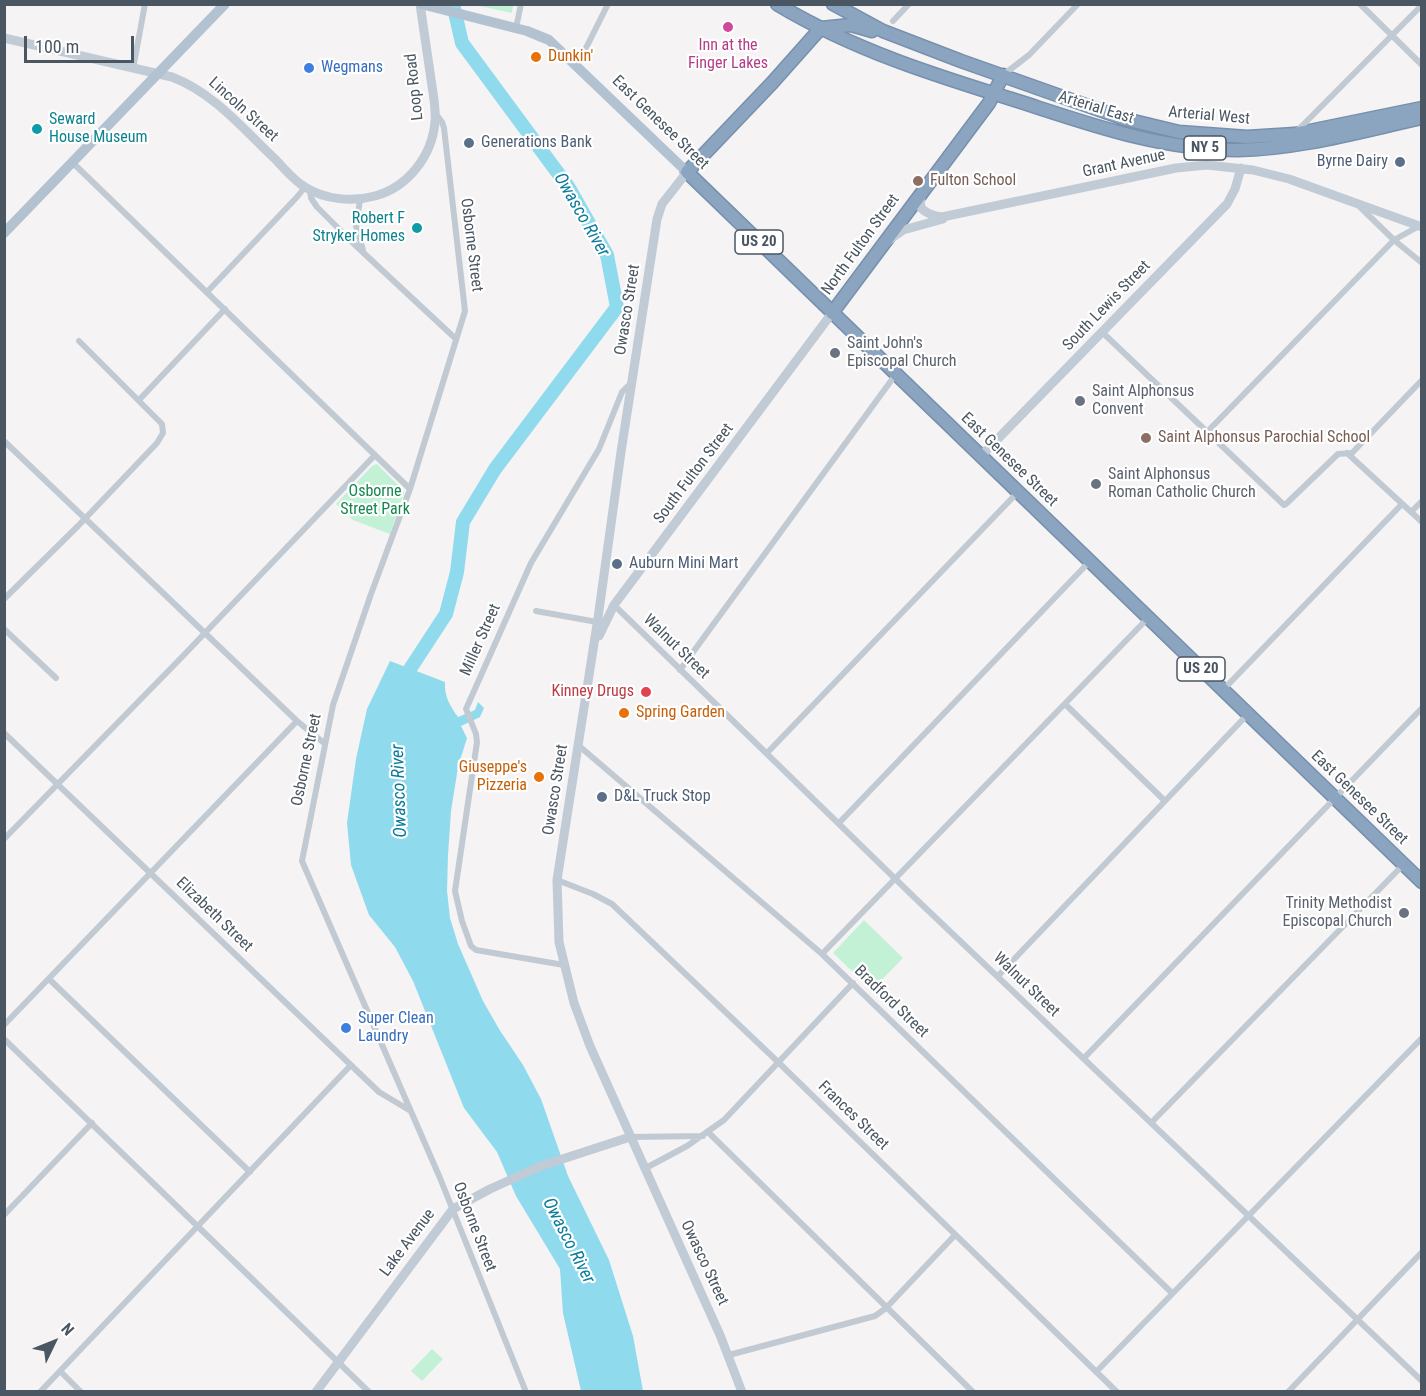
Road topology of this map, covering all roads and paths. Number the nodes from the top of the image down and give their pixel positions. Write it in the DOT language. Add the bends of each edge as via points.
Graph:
graph roads {
  1 [pos="145,4"];
  2 [pos="225,4"];
  3 [pos="421,4"];
  4 [pos="521,4"];
  5 [pos="608,4"];
  6 [pos="777,4"];
  7 [pos="833,4"];
  8 [pos="909,4"];
  9 [pos="1078,4"];
  10 [pos="1360,4"];
  11 [pos="1422,4"];
  12 [pos="892,21"];
  13 [pos="516,28"];
  14 [pos="820,28"];
  15 [pos="883,31"];
  16 [pos="1391,34"];
  17 [pos="4,38"];
  18 [pos="574,62"];
  19 [pos="1422,65"];
  20 [pos="133,69"];
  21 [pos="158,74"];
  22 [pos="1003,75"];
  23 [pos="993,93"];
  24 [pos="1422,108"];
  25 [pos="436,114"];
  26 [pos="1422,118"];
  27 [pos="1295,134"];
  28 [pos="72,162"];
  29 [pos="1241,168"];
  30 [pos="687,172"];
  31 [pos="307,189"];
  32 [pos="920,193"];
  33 [pos="360,200"];
  34 [pos="1357,205"];
  35 [pos="951,216"];
  36 [pos="1421,226"];
  37 [pos="4,233"];
  38 [pos="1394,240"];
  39 [pos="879,248"];
  40 [pos="366,256"];
  41 [pos="1422,263"];
  42 [pos="207,292"];
  43 [pos="225,309"];
  44 [pos="832,313"];
  45 [pos="1102,332"];
  46 [pos="456,339"];
  47 [pos="79,341"];
  48 [pos="896,374"];
  49 [pos="1422,380"];
  50 [pos="632,382"];
  51 [pos="139,400"];
  52 [pos="1207,432"];
  53 [pos="4,441"];
  54 [pos="1347,453"];
  55 [pos="375,455"];
  56 [pos="981,456"];
  57 [pos="410,489"];
  58 [pos="1018,492"];
  59 [pos="1422,501"];
  60 [pos="1402,504"];
  61 [pos="1411,512"];
  62 [pos="85,519"];
  63 [pos="1422,522"];
  64 [pos="1090,561"];
  65 [pos="4,599"];
  66 [pos="600,602"];
  67 [pos="614,605"];
  68 [pos="536,610"];
  69 [pos="1148,618"];
  70 [pos="597,622"];
  71 [pos="4,629"];
  72 [pos="204,632"];
  73 [pos="592,659"];
  74 [pos="680,670"];
  75 [pos="56,678"];
  76 [pos="1223,690"];
  77 [pos="1065,704"];
  78 [pos="1422,708"];
  79 [pos="1248,714"];
  80 [pos="297,721"];
  81 [pos="4,733"];
  82 [pos="324,743"];
  83 [pos="578,745"];
  84 [pos="767,753"];
  85 [pos="58,784"];
  86 [pos="1335,798"];
  87 [pos="1165,801"];
  88 [pos="839,823"];
  89 [pos="4,839"];
  90 [pos="1403,865"];
  91 [pos="151,873"];
  92 [pos="896,878"];
  93 [pos="556,880"];
  94 [pos="1422,882"];
  95 [pos="822,954"];
  96 [pos="564,965"];
  97 [pos="998,976"];
  98 [pos="49,979"];
  99 [pos="853,983"];
  100 [pos="4,1025"];
  101 [pos="1422,1038"];
  102 [pos="4,1039"];
  103 [pos="1084,1058"];
  104 [pos="778,1062"];
  105 [pos="351,1065"];
  106 [pos="410,1110"];
  107 [pos="92,1123"];
  108 [pos="1151,1123"];
  109 [pos="706,1134"];
  110 [pos="630,1137"];
  111 [pos="644,1169"];
  112 [pos="250,1172"];
  113 [pos="453,1209"];
  114 [pos="4,1215"];
  115 [pos="1247,1215"];
  116 [pos="198,1226"];
  117 [pos="955,1235"];
  118 [pos="1422,1252"];
  119 [pos="1172,1293"];
  120 [pos="886,1308"];
  121 [pos="1357,1320"];
  122 [pos="729,1355"];
  123 [pos="338,1362"];
  124 [pos="60,1371"];
  125 [pos="1096,1372"];
  126 [pos="1422,1381"];
  127 [pos="40,1392"];
  128 [pos="81,1392"];
  129 [pos="316,1392"];
  130 [pos="369,1392"];
  131 [pos="526,1392"];
  132 [pos="742,1392"];
  133 [pos="972,1392"];
  134 [pos="1117,1392"];
  135 [pos="1288,1392"];
  1 -- 20 [label="street"];
  2 -- 21 [label="main road"];
  3 -- 13 [label="main road, East Genesee Street"];
  3 -- 25 [label="street, Loop Road"];
  4 -- 13 [label="street"];
  5 -- 18 [label="street" via="586,48"];
  6 -- 14 [label="highway, Arterial East"];
  7 -- 15 [label="highway, Arterial West"];
  8 -- 12 [label="street"];
  9 -- 22 [label="street, North Fulton Street" via="1029,55"];
  10 -- 16 [label="street"];
  11 -- 16 [label="street"];
  13 -- 18 [label="main road, East Genesee Street" via="539,34"];
  14 -- 15 [label="highway" via="851,25"];
  14 -- 23 [label="highway, Arterial East / NY 5" via="888,58"];
  14 -- 30 [label="highway"];
  15 -- 22 [label="highway, Arterial West"];
  16 -- 19 [label="street"];
  16 -- 27 [label="street"];
  17 -- 20 [label="street, Lincoln Street"];
  18 -- 30 [label="main road, East Genesee Street"];
  20 -- 21 [label="street, Lincoln Street"];
  21 -- 28 [label="main road"];
  21 -- 31 [label="street, Lincoln Street" via="185,82 209,97"];
  22 -- 23 [label="highway, North Fulton Street"];
  22 -- 27 [label="highway, Arterial West / NY 5" via="1125,119 1179,132 1247,137"];
  23 -- 26 [label="highway, Arterial East / NY 5" via="1137,137 1214,149 1300,144"];
  23 -- 32 [label="highway, North Fulton Street"];
  24 -- 27 [label="highway, Arterial West / NY 5"];
  25 -- 33 [label="street, Loop Road" via="430,145 412,173 387,192"];
  25 -- 46 [label="street, Osborne Street" via="444,128 466,307"];
  28 -- 37 [label="main road"];
  28 -- 42 [label="street"];
  29 -- 34 [label="street, Grant Avenue" via="1289,179"];
  29 -- 35 [label="street, Grant Avenue" via="1176,168"];
  29 -- 45 [label="street, South Lewis Street" via="1227,204"];
  30 -- 44 [label="highway, East Genesee Street / US 20"];
  30 -- 50 [label="street, Owasco Street" via="662,204 657,219"];
  31 -- 33 [label="street, Lincoln Street"];
  31 -- 40 [label="street, Lincoln Street" via="317,207"];
  31 -- 42 [label="street"];
  32 -- 35 [label="street" via="925,212"];
  32 -- 39 [label="highway, North Fulton Street"];
  33 -- 40 [label="street" via="357,226"];
  34 -- 36 [label="street"];
  34 -- 38 [label="street, Grant Avenue"];
  35 -- 39 [label="street, Grant Avenue" via="903,230"];
  36 -- 38 [label="street"];
  38 -- 41 [label="street, Grant Avenue"];
  38 -- 52 [label="street"];
  39 -- 44 [label="highway, North Fulton Street"];
  40 -- 46 [label="street, Lincoln Street"];
  42 -- 43 [label="street"];
  43 -- 51 [label="street"];
  43 -- 55 [label="street"];
  44 -- 48 [label="highway, East Genesee Street / US 20"];
  44 -- 67 [label="street, South Fulton Street"];
  45 -- 52 [label="street"];
  45 -- 56 [label="street, South Lewis Street"];
  46 -- 57 [label="street, Osborne Street"];
  47 -- 51 [label="street"];
  48 -- 56 [label="highway, East Genesee Street / US 20"];
  48 -- 74 [label="street"];
  49 -- 54 [label="street" via="1352,453"];
  50 -- 66 [label="street, Owasco Street"];
  50 -- 96 [label="street, Miller Street" via="622,392 599,449 531,563 466,709 477,742 456,886 471,946"];
  51 -- 62 [label="street" via="163,428 161,437"];
  52 -- 54 [label="street" via="1280,503 1286,504 1338,454"];
  53 -- 62 [label="street"];
  54 -- 60 [label="street"];
  55 -- 57 [label="street"];
  55 -- 72 [label="street"];
  56 -- 58 [label="highway, East Genesee Street / US 20"];
  57 -- 82 [label="street, Osborne Street" via="342,674"];
  58 -- 64 [label="highway, East Genesee Street / US 20"];
  58 -- 84 [label="street"];
  59 -- 61 [label="street"];
  60 -- 61 [label="street"];
  60 -- 76 [label="street"];
  61 -- 63 [label="street"];
  62 -- 65 [label="street"];
  62 -- 72 [label="street"];
  64 -- 69 [label="highway, East Genesee Street / US 20"];
  64 -- 88 [label="street"];
  66 -- 67 [label="street"];
  66 -- 70 [label="street, Owasco Street"];
  67 -- 73 [label="street, South Fulton Street"];
  67 -- 74 [label="street, Walnut Street"];
  68 -- 70 [label="street"];
  69 -- 76 [label="highway, East Genesee Street / US 20"];
  69 -- 77 [label="street"];
  70 -- 73 [label="street, Owasco Street"];
  71 -- 75 [label="street"];
  72 -- 80 [label="street"];
  72 -- 85 [label="street"];
  73 -- 83 [label="street, Owasco Street"];
  74 -- 84 [label="street, Walnut Street"];
  76 -- 79 [label="highway, East Genesee Street / US 20"];
  77 -- 87 [label="street"];
  77 -- 92 [label="street"];
  78 -- 86 [label="street"];
  79 -- 86 [label="highway, East Genesee Street / US 20"];
  79 -- 87 [label="street"];
  80 -- 82 [label="street"];
  80 -- 91 [label="street"];
  81 -- 85 [label="street, Elizabeth Street"];
  82 -- 106 [label="street, Osborne Street" via="302,861"];
  83 -- 93 [label="street, Owasco Street"];
  83 -- 95 [label="street, Bradford Street"];
  84 -- 88 [label="street, Walnut Street"];
  85 -- 89 [label="street"];
  85 -- 91 [label="street, Elizabeth Street"];
  86 -- 90 [label="highway, East Genesee Street / US 20"];
  86 -- 103 [label="street"];
  87 -- 97 [label="street"];
  88 -- 92 [label="street, Walnut Street"];
  90 -- 94 [label="highway, East Genesee Street / US 20"];
  90 -- 108 [label="street"];
  91 -- 98 [label="street"];
  91 -- 105 [label="street, Elizabeth Street"];
  92 -- 95 [label="street"];
  92 -- 97 [label="street, Walnut Street"];
  93 -- 96 [label="street, Owasco Street"];
  93 -- 104 [label="street, Frances Street" via="612,904"];
  95 -- 99 [label="street, Bradford Street"];
  96 -- 110 [label="street, Owasco Street" via="590,1046"];
  97 -- 103 [label="street, Walnut Street"];
  98 -- 100 [label="street"];
  98 -- 112 [label="street"];
  99 -- 104 [label="street"];
  99 -- 119 [label="street, Bradford Street"];
  101 -- 115 [label="street"];
  102 -- 107 [label="street"];
  103 -- 108 [label="street, Walnut Street"];
  104 -- 109 [label="street"];
  104 -- 117 [label="street, Frances Street"];
  105 -- 106 [label="street, Elizabeth Street" via="379,1092"];
  105 -- 112 [label="street"];
  106 -- 113 [label="street, Osborne Street"];
  107 -- 114 [label="street"];
  107 -- 116 [label="street"];
  108 -- 115 [label="street, Walnut Street"];
  109 -- 110 [label="street"];
  109 -- 111 [label="street"];
  109 -- 120 [label="street"];
  110 -- 111 [label="street, Owasco Street"];
  110 -- 113 [label="street, Lake Avenue" via="541,1166"];
  111 -- 122 [label="street, Owasco Street"];
  112 -- 116 [label="street"];
  113 -- 123 [label="street, Lake Avenue"];
  113 -- 131 [label="street, Osborne Street"];
  115 -- 119 [label="street"];
  115 -- 121 [label="street, Walnut Street"];
  116 -- 123 [label="street"];
  116 -- 124 [label="street"];
  117 -- 120 [label="street"];
  117 -- 125 [label="street, Frances Street"];
  118 -- 121 [label="street"];
  119 -- 125 [label="street"];
  120 -- 122 [label="street" via="875,1316"];
  120 -- 133 [label="street"];
  121 -- 126 [label="street, Walnut Street"];
  121 -- 135 [label="street"];
  122 -- 132 [label="street, Owasco Street"];
  123 -- 129 [label="street, Lake Avenue"];
  123 -- 130 [label="street"];
  124 -- 127 [label="street"];
  124 -- 128 [label="street"];
  125 -- 134 [label="street, Frances Street"];
}
